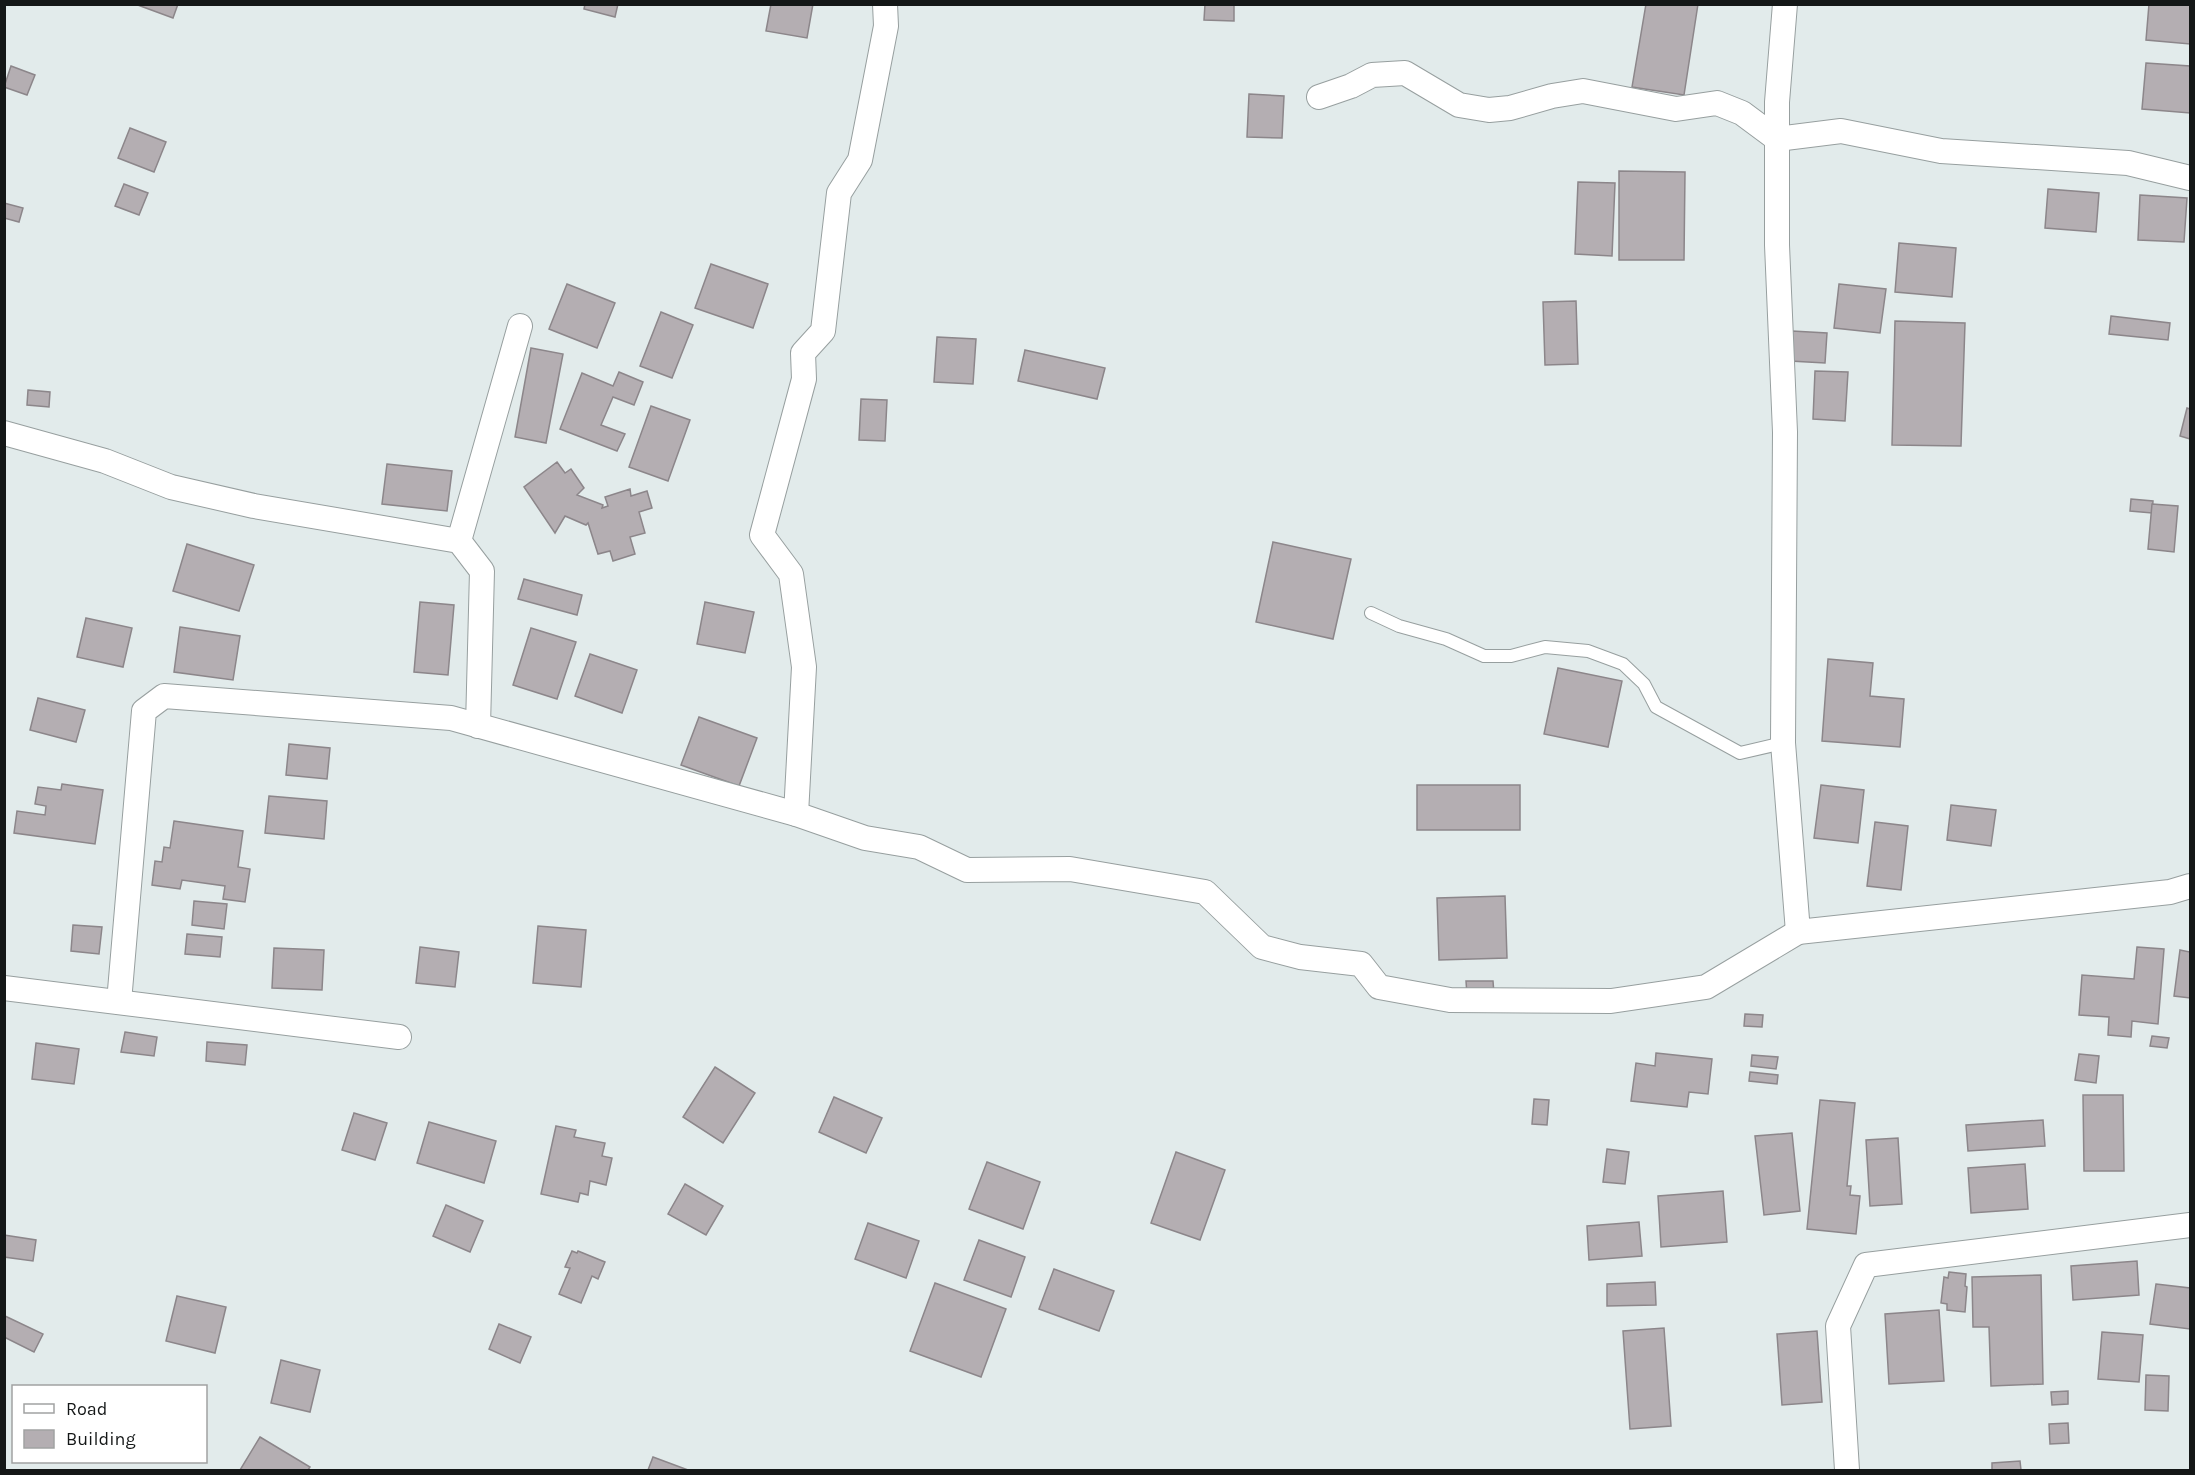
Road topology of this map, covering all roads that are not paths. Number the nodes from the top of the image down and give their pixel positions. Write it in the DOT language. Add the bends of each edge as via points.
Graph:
graph roads {
  1 [pos="885,4"];
  2 [pos="1785,4"];
  3 [pos="1319,97"];
  4 [pos="1777,139"];
  5 [pos="2190,178"];
  6 [pos="519,326"];
  7 [pos="4,432"];
  8 [pos="459,541"];
  9 [pos="1371,613"];
  10 [pos="478,726"];
  11 [pos="1783,743"];
  12 [pos="796,814"];
  13 [pos="2190,886"];
  14 [pos="1798,932"];
  15 [pos="4,988"];
  16 [pos="119,1002"];
  17 [pos="399,1037"];
  18 [pos="2190,1225"];
  19 [pos="1847,1470"];
  1 -- 12 [label="street" via="886,26 860,160 839,193 823,331 803,353 804,380 762,535 791,574 804,667"];
  2 -- 4 [label="street"];
  3 -- 4 [label="street" via="1372,75 1405,74 1459,105 1489,110 1583,91 1676,109 1718,103 1742,113"];
  4 -- 5 [label="street" via="1841,131 1941,151 2128,163"];
  4 -- 11 [label="street" via="1785,432"];
  6 -- 8 [label="street"];
  7 -- 8 [label="street" via="105,461 171,487 254,506"];
  8 -- 10 [label="street" via="482,571"];
  9 -- 11 [label="lane" via="1484,656 1511,656 1545,647 1588,651 1623,664 1644,684 1656,707 1740,753"];
  10 -- 12 [label="street"];
  10 -- 16 [label="street" via="451,718 164,696 144,711"];
  11 -- 14 [label="street"];
  12 -- 14 [label="street" via="865,838 919,847 968,870 1070,868 1205,892 1262,947 1300,957 1361,964 1379,987 1450,1000 1611,1001 1706,987"];
  13 -- 14 [label="street" via="2170,892"];
  15 -- 16 [label="street"];
  16 -- 17 [label="street"];
  18 -- 19 [label="street" via="1866,1265 1838,1326"];
}
